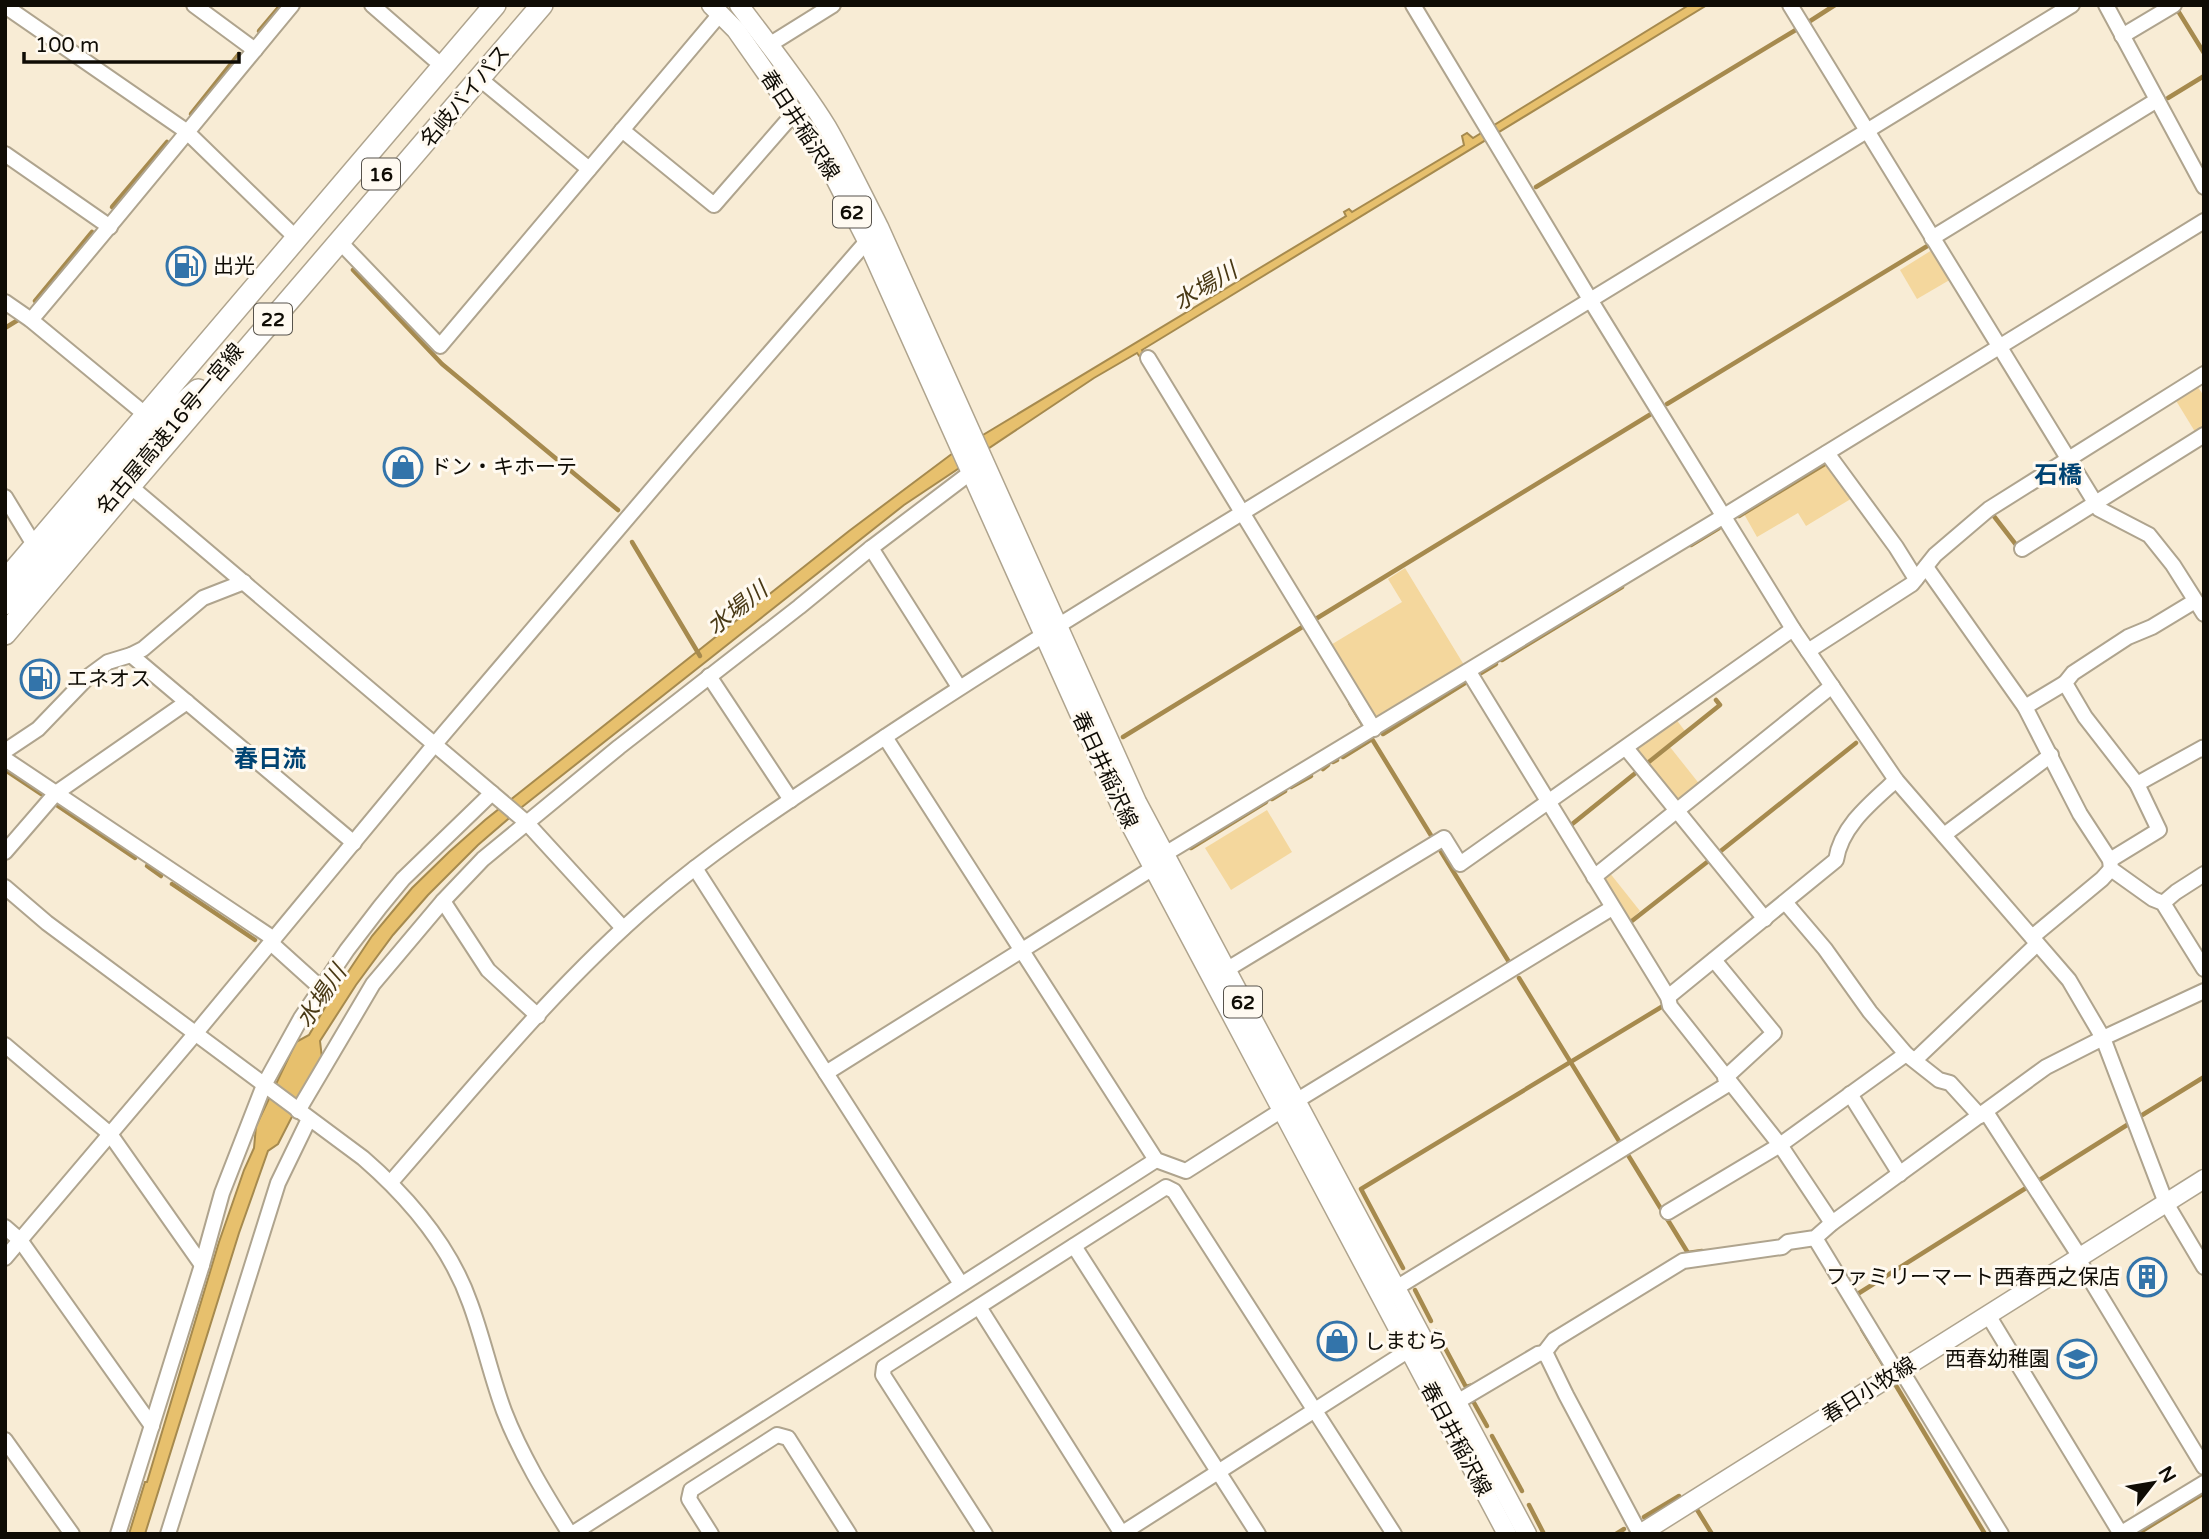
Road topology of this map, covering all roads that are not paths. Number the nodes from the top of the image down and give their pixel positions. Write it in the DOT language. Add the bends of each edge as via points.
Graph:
graph roads {
  1 [pos="194,5"];
  2 [pos="292,5"];
  3 [pos="372,5"];
  4 [pos="480,5"];
  5 [pos="495,5"];
  6 [pos="523,5"];
  7 [pos="542,5"];
  8 [pos="739,5"];
  9 [pos="833,5"];
  10 [pos="1413,5"];
  11 [pos="1790,5"];
  12 [pos="2072,5"];
  13 [pos="2106,5"];
  14 [pos="5,6"];
  15 [pos="2171,7"];
  16 [pos="716,10"];
  17 [pos="2122,36"];
  18 [pos="769,45"];
  19 [pos="255,50"];
  20 [pos="434,59"];
  21 [pos="480,79"];
  22 [pos="2157,100"];
  23 [pos="795,112"];
  24 [pos="622,130"];
  25 [pos="186,131"];
  26 [pos="1867,131"];
  27 [pos="5,154"];
  28 [pos="589,169"];
  29 [pos="2204,187"];
  30 [pos="2204,221"];
  31 [pos="110,227"];
  32 [pos="289,232"];
  33 [pos="1933,238"];
  34 [pos="867,241"];
  35 [pos="340,242"];
  36 [pos="1591,301"];
  37 [pos="5,302"];
  38 [pos="31,320"];
  39 [pos="1999,346"];
  40 [pos="1148,358"];
  41 [pos="2204,374"];
  42 [pos="213,377"];
  43 [pos="140,410"];
  44 [pos="2204,435"];
  45 [pos="962,436"];
  46 [pos="1827,453"];
  47 [pos="2068,459"];
  48 [pos="973,467"];
  49 [pos="130,486"];
  50 [pos="5,496"];
  51 [pos="2095,503"];
  52 [pos="1243,513"];
  53 [pos="1724,516"];
  54 [pos="30,538"];
  55 [pos="871,548"];
  56 [pos="2022,549"];
  57 [pos="1926,566"];
  58 [pos="5,567"];
  59 [pos="1916,579"];
  60 [pos="5,581"];
  61 [pos="244,582"];
  62 [pos="2195,601"];
  63 [pos="5,604"];
  64 [pos="2204,614"];
  65 [pos="5,626"];
  66 [pos="1793,629"];
  67 [pos="1050,630"];
  68 [pos="5,634"];
  69 [pos="1808,651"];
  70 [pos="131,655"];
  71 [pos="1469,672"];
  72 [pos="709,676"];
  73 [pos="2065,683"];
  74 [pos="959,687"];
  75 [pos="1832,687"];
  76 [pos="187,702"];
  77 [pos="2025,707"];
  78 [pos="1374,729"];
  79 [pos="885,737"];
  80 [pos="435,744"];
  81 [pos="1626,748"];
  82 [pos="2203,748"];
  83 [pos="5,751"];
  84 [pos="2050,755"];
  85 [pos="5,759"];
  86 [pos="1896,780"];
  87 [pos="2137,783"];
  88 [pos="56,793"];
  89 [pos="496,796"];
  90 [pos="790,800"];
  91 [pos="1549,802"];
  92 [pos="1677,813"];
  93 [pos="523,820"];
  94 [pos="1944,835"];
  95 [pos="354,843"];
  96 [pos="5,852"];
  97 [pos="1159,861"];
  98 [pos="2110,865"];
  99 [pos="695,868"];
  100 [pos="2204,874"];
  101 [pos="1594,877"];
  102 [pos="5,887"];
  103 [pos="443,901"];
  104 [pos="1785,902"];
  105 [pos="2163,904"];
  106 [pos="1612,908"];
  107 [pos="1765,919"];
  108 [pos="623,928"];
  109 [pos="272,941"];
  110 [pos="2035,941"];
  111 [pos="1021,949"];
  112 [pos="1714,960"];
  113 [pos="2204,969"];
  114 [pos="1226,970"];
  115 [pos="322,989"];
  116 [pos="2204,992"];
  117 [pos="1668,998"];
  118 [pos="538,1016"];
  119 [pos="195,1034"];
  120 [pos="2103,1038"];
  121 [pos="5,1045"];
  122 [pos="1910,1057"];
  123 [pos="826,1073"];
  124 [pos="1728,1081"];
  125 [pos="264,1085"];
  126 [pos="1850,1094"];
  127 [pos="1289,1106"];
  128 [pos="1983,1114"];
  129 [pos="304,1115"];
  130 [pos="110,1134"];
  131 [pos="1780,1145"];
  132 [pos="1156,1160"];
  133 [pos="1900,1174"];
  134 [pos="2204,1179"];
  135 [pos="391,1182"];
  136 [pos="2166,1203"];
  137 [pos="1668,1212"];
  138 [pos="1832,1223"];
  139 [pos="5,1227"];
  140 [pos="1815,1238"];
  141 [pos="20,1240"];
  142 [pos="1074,1246"];
  143 [pos="5,1258"];
  144 [pos="2079,1258"];
  145 [pos="202,1265"];
  146 [pos="2204,1266"];
  147 [pos="961,1284"];
  148 [pos="1396,1288"];
  149 [pos="979,1307"];
  150 [pos="1988,1315"];
  151 [pos="1409,1350"];
  152 [pos="1544,1353"];
  153 [pos="1899,1371"];
  154 [pos="1457,1402"];
  155 [pos="1315,1410"];
  156 [pos="152,1426"];
  157 [pos="5,1440"];
  158 [pos="2204,1467"];
  159 [pos="1218,1472"];
  160 [pos="2204,1483"];
  161 [pos="1648,1532"];
  162 [pos="2120,1533"];
  163 [pos="72,1534"];
  164 [pos="118,1534"];
  165 [pos="168,1534"];
  166 [pos="571,1534"];
  167 [pos="711,1534"];
  168 [pos="849,1534"];
  169 [pos="985,1534"];
  170 [pos="1122,1534"];
  171 [pos="1258,1534"];
  172 [pos="1394,1534"];
  173 [pos="1507,1534"];
  174 [pos="1527,1534"];
  175 [pos="2001,1534"];
  1 -- 19 [label="street"];
  2 -- 19 [label="street"];
  3 -- 20 [label="street"];
  4 -- 20 [label="highway, 22"];
  5 -- 60 [label="highway, 名古屋高速16号一宮線 / 16"];
  6 -- 42 [label="highway, 名古屋高速16号一宮線 / 16"];
  7 -- 21 [label="highway, 名岐バイパス / 22"];
  8 -- 18 [label="main road, 春日井稲沢線 / 62"];
  9 -- 18 [label="street"];
  10 -- 36 [label="street"];
  11 -- 26 [label="street"];
  12 -- 26 [label="street"];
  13 -- 17 [label="street"];
  14 -- 25 [label="street"];
  15 -- 17 [label="street"];
  16 -- 23 [label="main road, 春日井稲沢線 / 62" via="736,30"];
  16 -- 24 [label="street"];
  17 -- 22 [label="street"];
  18 -- 45 [label="main road, 春日井稲沢線 / 62" via="826,126 879,227"];
  19 -- 25 [label="street"];
  20 -- 32 [label="highway, 22"];
  21 -- 28 [label="street"];
  21 -- 35 [label="highway, 名岐バイパス / 22"];
  22 -- 29 [label="street"];
  22 -- 33 [label="street"];
  23 -- 24 [label="street" via="714,205"];
  23 -- 34 [label="main road, 春日井稲沢線 / 62" via="821,151"];
  24 -- 28 [label="street"];
  25 -- 31 [label="street"];
  25 -- 32 [label="street"];
  26 -- 33 [label="street"];
  26 -- 36 [label="street"];
  27 -- 31 [label="street"];
  28 -- 35 [label="street" via="440,345"];
  30 -- 39 [label="street"];
  31 -- 38 [label="street"];
  32 -- 43 [label="highway, 22"];
  33 -- 39 [label="street"];
  34 -- 45 [label="main road, 春日井稲沢線 / 62"];
  34 -- 80 [label="street"];
  35 -- 49 [label="highway, 名岐バイパス / 22"];
  36 -- 52 [label="street"];
  36 -- 53 [label="street"];
  37 -- 38 [label="street"];
  38 -- 43 [label="street"];
  39 -- 46 [label="street"];
  39 -- 47 [label="street"];
  40 -- 52 [label="street"];
  41 -- 47 [label="street"];
  42 -- 63 [label="highway" via="159,424"];
  42 -- 65 [label="highway, 名古屋高速16号一宮線 / 16"];
  43 -- 54 [label="highway, 22"];
  44 -- 51 [label="street"];
  45 -- 48 [label="main road, 春日井稲沢線 / 62"];
  46 -- 53 [label="street"];
  46 -- 59 [label="street"];
  47 -- 51 [label="street"];
  47 -- 57 [label="street" via="1989,509"];
  48 -- 55 [label="street"];
  48 -- 67 [label="main road, 春日井稲沢線 / 62"];
  49 -- 61 [label="street"];
  49 -- 68 [label="highway, 名岐バイパス / 22"];
  50 -- 54 [label="street"];
  51 -- 56 [label="street"];
  51 -- 62 [label="street" via="2150,535"];
  52 -- 67 [label="street"];
  52 -- 78 [label="street"];
  53 -- 66 [label="street"];
  53 -- 71 [label="street"];
  54 -- 58 [label="highway, 22"];
  55 -- 72 [label="street"];
  55 -- 74 [label="street"];
  57 -- 59 [label="street"];
  57 -- 77 [label="street"];
  59 -- 69 [label="street"];
  61 -- 70 [label="street" via="203,598"];
  61 -- 80 [label="street"];
  62 -- 64 [label="street"];
  62 -- 73 [label="street" via="2128,637"];
  66 -- 69 [label="street"];
  66 -- 81 [label="street"];
  67 -- 74 [label="street"];
  67 -- 97 [label="main road, 春日井稲沢線 / 62" via="1120,767"];
  69 -- 75 [label="street"];
  70 -- 76 [label="street"];
  70 -- 83 [label="street" via="99,669 38,729"];
  71 -- 78 [label="street"];
  71 -- 91 [label="street"];
  72 -- 90 [label="street"];
  72 -- 93 [label="street"];
  73 -- 77 [label="street"];
  73 -- 87 [label="street" via="2085,717"];
  74 -- 79 [label="street"];
  75 -- 86 [label="street"];
  75 -- 92 [label="street"];
  76 -- 88 [label="street"];
  76 -- 95 [label="street"];
  77 -- 84 [label="street"];
  78 -- 97 [label="street"];
  79 -- 90 [label="street"];
  79 -- 111 [label="street"];
  80 -- 89 [label="street"];
  80 -- 95 [label="street"];
  81 -- 91 [label="street"];
  81 -- 92 [label="street"];
  82 -- 87 [label="street"];
  84 -- 94 [label="street"];
  84 -- 98 [label="street"];
  85 -- 88 [label="street"];
  86 -- 94 [label="street"];
  86 -- 104 [label="street" via="1862,811 1836,860"];
  87 -- 98 [label="street" via="2159,830"];
  88 -- 96 [label="street"];
  88 -- 109 [label="street"];
  89 -- 93 [label="street"];
  89 -- 115 [label="street" via="403,879"];
  90 -- 99 [label="street"];
  91 -- 101 [label="street"];
  91 -- 114 [label="street" via="1460,864 1444,838"];
  92 -- 101 [label="street"];
  92 -- 107 [label="street"];
  93 -- 103 [label="street"];
  93 -- 108 [label="street"];
  94 -- 110 [label="street"];
  95 -- 109 [label="street"];
  97 -- 111 [label="street"];
  97 -- 114 [label="main road, 春日井稲沢線 / 62"];
  97 -- 127 [label="main road, 春日井稲沢線 / 62"];
  98 -- 105 [label="street"];
  98 -- 110 [label="street" via="2102,879"];
  99 -- 108 [label="street"];
  99 -- 123 [label="street"];
  100 -- 105 [label="street"];
  101 -- 106 [label="street"];
  102 -- 119 [label="street"];
  103 -- 118 [label="street" via="488,970"];
  103 -- 129 [label="street" via="373,985"];
  104 -- 107 [label="street"];
  104 -- 122 [label="street"];
  105 -- 113 [label="street"];
  106 -- 117 [label="street"];
  106 -- 127 [label="street"];
  107 -- 112 [label="street"];
  108 -- 118 [label="street"];
  109 -- 115 [label="street"];
  109 -- 119 [label="street"];
  110 -- 120 [label="street" via="2068,980"];
  110 -- 122 [label="street"];
  111 -- 123 [label="street"];
  111 -- 132 [label="street"];
  112 -- 117 [label="street"];
  112 -- 124 [label="street" via="1774,1033"];
  114 -- 127 [label="main road, 春日井稲沢線 / 62"];
  115 -- 125 [label="street"];
  116 -- 120 [label="street"];
  117 -- 124 [label="street"];
  118 -- 135 [label="street"];
  119 -- 125 [label="street"];
  119 -- 130 [label="street"];
  120 -- 128 [label="street" via="2046,1067"];
  120 -- 136 [label="street"];
  121 -- 130 [label="street"];
  122 -- 126 [label="street"];
  122 -- 128 [label="street" via="1938,1080 1951,1083"];
  123 -- 147 [label="street"];
  124 -- 131 [label="street"];
  124 -- 148 [label="street"];
  125 -- 129 [label="street"];
  125 -- 145 [label="street" via="222,1193"];
  126 -- 131 [label="street"];
  126 -- 133 [label="street"];
  127 -- 132 [label="street" via="1186,1171"];
  127 -- 148 [label="main road, 春日井稲沢線 / 62"];
  127 -- 151 [label="main road, 春日井稲沢線 / 62"];
  128 -- 133 [label="street"];
  128 -- 144 [label="street"];
  129 -- 135 [label="street"];
  129 -- 165 [label="street" via="278,1183"];
  130 -- 141 [label="street"];
  130 -- 145 [label="street"];
  131 -- 137 [label="street"];
  131 -- 138 [label="street"];
  132 -- 147 [label="street"];
  133 -- 138 [label="street"];
  134 -- 136 [label="main road, 春日小牧線"];
  135 -- 166 [label="street" via="419,1214 458,1275 515,1438"];
  136 -- 144 [label="main road, 春日小牧線"];
  136 -- 146 [label="street"];
  138 -- 140 [label="street"];
  139 -- 141 [label="street"];
  140 -- 152 [label="street" via="1683,1261 1554,1340"];
  140 -- 153 [label="street"];
  141 -- 143 [label="street"];
  141 -- 156 [label="street"];
  142 -- 149 [label="street"];
  142 -- 155 [label="street" via="1166,1187 1174,1191"];
  142 -- 159 [label="street"];
  144 -- 150 [label="main road, 春日小牧線"];
  144 -- 158 [label="street"];
  145 -- 156 [label="street"];
  147 -- 166 [label="street"];
  148 -- 154 [label="main road, 春日井稲沢線 / 62"];
  149 -- 169 [label="street" via="884,1367 883,1375"];
  149 -- 170 [label="street"];
  150 -- 153 [label="main road, 春日小牧線"];
  150 -- 162 [label="street"];
  151 -- 155 [label="street"];
  151 -- 173 [label="main road, 春日井稲沢線 / 62"];
  152 -- 154 [label="street"];
  152 -- 161 [label="street"];
  153 -- 161 [label="main road, 春日小牧線"];
  153 -- 175 [label="street"];
  154 -- 174 [label="main road, 春日井稲沢線 / 62"];
  155 -- 159 [label="street"];
  155 -- 172 [label="street"];
  156 -- 164 [label="street"];
  157 -- 163 [label="street"];
  159 -- 170 [label="street"];
  159 -- 171 [label="street"];
  160 -- 162 [label="street"];
  167 -- 168 [label="street" via="689,1499 691,1490 777,1436 788,1438"];
}
